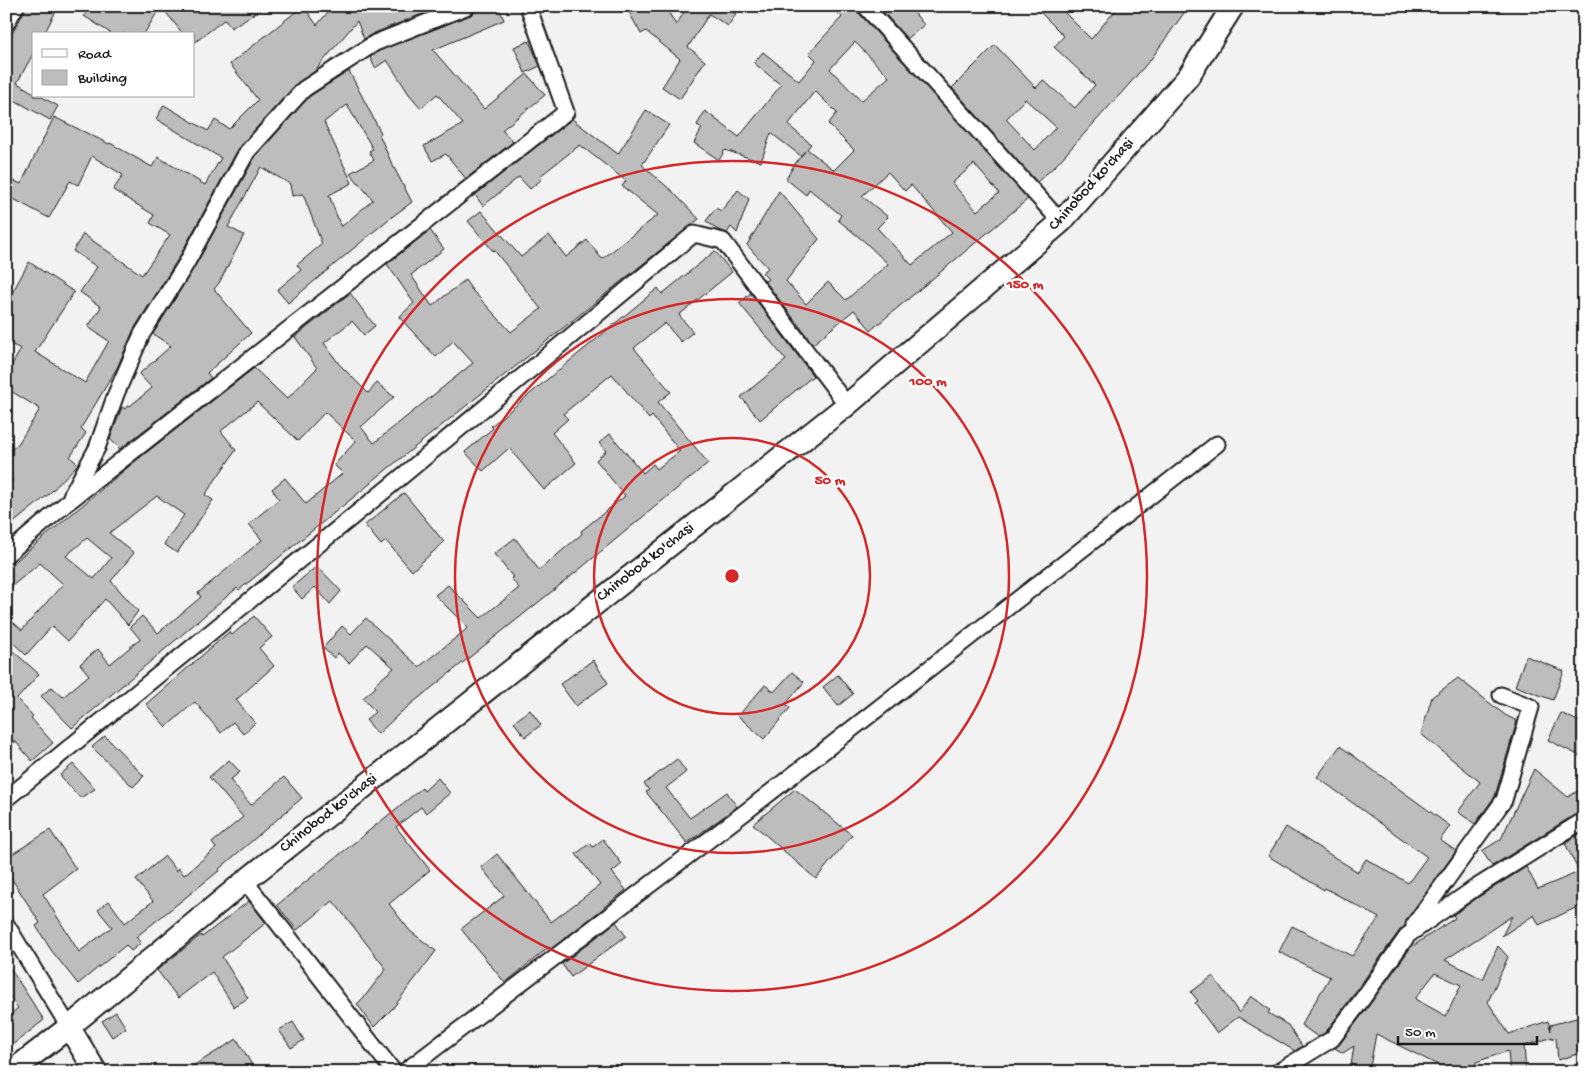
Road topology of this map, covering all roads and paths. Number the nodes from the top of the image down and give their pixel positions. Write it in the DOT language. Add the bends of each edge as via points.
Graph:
graph roads {
  1 [pos="16,6"];
  2 [pos="468,6"];
  3 [pos="528,6"];
  4 [pos="865,6"];
  5 [pos="1233,6"];
  6 [pos="6,24"];
  7 [pos="1061,222"];
  8 [pos="847,404"];
  9 [pos="1217,444"];
  10 [pos="68,502"];
  11 [pos="6,555"];
  12 [pos="1501,695"];
  13 [pos="6,799"];
  14 [pos="1584,820"];
  15 [pos="245,880"];
  16 [pos="6,924"];
  17 [pos="1408,935"];
  18 [pos="69,1027"];
  19 [pos="11,1072"];
  20 [pos="96,1072"];
  21 [pos="394,1072"];
  22 [pos="404,1072"];
  23 [pos="1278,1072"];
  1 -- 6 [label="street"];
  2 -- 10 [label="street" via="375,43 304,89 247,152 186,264 142,334 97,448"];
  3 -- 10 [label="street" via="566,112"];
  4 -- 7 [label="street"];
  5 -- 7 [label="street, Chinobod ko'chasi" via="1188,77"];
  7 -- 8 [label="street, Chinobod ko'chasi"];
  8 -- 13 [label="street" via="723,242 694,234"];
  8 -- 15 [label="street, Chinobod ko'chasi"];
  9 -- 22 [label="street" via="748,810"];
  10 -- 11 [label="street"];
  12 -- 17 [label="street" via="1531,707 1504,800"];
  14 -- 17 [label="street" via="1475,888"];
  15 -- 18 [label="street, Chinobod ko'chasi"];
  15 -- 21 [label="street"];
  16 -- 18 [label="street"];
  17 -- 23 [label="street" via="1332,1039"];
  18 -- 19 [label="street, Chinobod ko'chasi"];
  18 -- 20 [label="street"];
}
